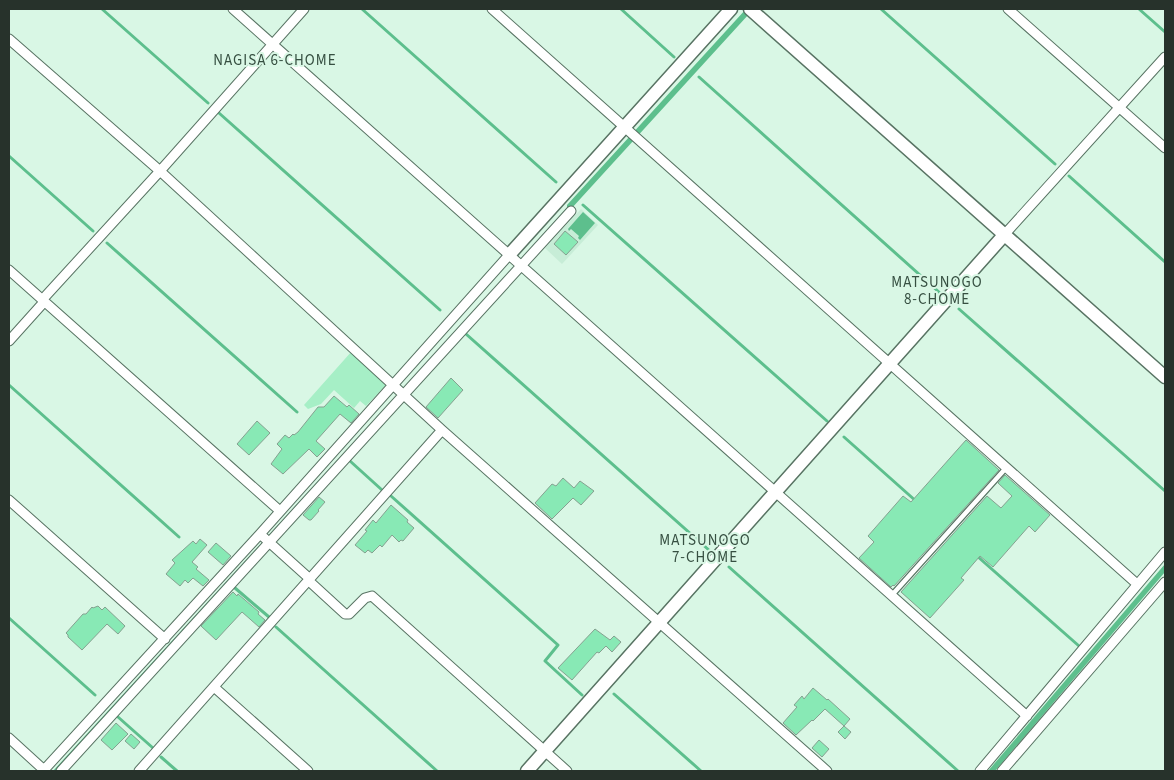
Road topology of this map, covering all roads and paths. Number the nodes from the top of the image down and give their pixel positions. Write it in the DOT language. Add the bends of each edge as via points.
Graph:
graph roads {
  1 [pos="233,9"];
  2 [pos="304,9"];
  3 [pos="492,9"];
  4 [pos="731,9"];
  5 [pos="1008,9"];
  6 [pos="752,10"];
  7 [pos="9,38"];
  8 [pos="273,44"];
  9 [pos="1165,57"];
  10 [pos="1120,108"];
  11 [pos="626,129"];
  12 [pos="1165,148"];
  13 [pos="160,172"];
  14 [pos="571,211"];
  15 [pos="1005,234"];
  16 [pos="515,260"];
  17 [pos="9,270"];
  18 [pos="43,301"];
  19 [pos="9,341"];
  20 [pos="890,364"];
  21 [pos="1165,377"];
  22 [pos="393,385"];
  23 [pos="404,396"];
  24 [pos="442,430"];
  25 [pos="1006,468"];
  26 [pos="776,493"];
  27 [pos="9,500"];
  28 [pos="280,511"];
  29 [pos="265,538"];
  30 [pos="1165,552"];
  31 [pos="310,580"];
  32 [pos="1165,582"];
  33 [pos="1136,584"];
  34 [pos="891,596"];
  35 [pos="659,623"];
  36 [pos="165,639"];
  37 [pos="214,687"];
  38 [pos="1027,716"];
  39 [pos="9,738"];
  40 [pos="544,752"];
  41 [pos="43,770"];
  42 [pos="61,771"];
  43 [pos="139,771"];
  44 [pos="308,771"];
  45 [pos="527,771"];
  46 [pos="567,771"];
  47 [pos="827,771"];
  48 [pos="980,771"];
  49 [pos="1002,771"];
  1 -- 8 [label="street"];
  2 -- 8 [label="street"];
  3 -- 11 [label="street"];
  4 -- 11 [label="street"];
  5 -- 10 [label="street"];
  6 -- 15 [label="street"];
  7 -- 13 [label="street"];
  8 -- 13 [label="street"];
  8 -- 16 [label="street"];
  9 -- 10 [label="street"];
  10 -- 12 [label="street"];
  10 -- 15 [label="street"];
  11 -- 16 [label="street"];
  11 -- 20 [label="street"];
  13 -- 18 [label="street"];
  13 -- 22 [label="street"];
  14 -- 16 [label="street"];
  15 -- 20 [label="street"];
  15 -- 21 [label="street"];
  16 -- 22 [label="street"];
  16 -- 23 [label="street"];
  16 -- 26 [label="street"];
  17 -- 18 [label="street"];
  18 -- 19 [label="street"];
  18 -- 28 [label="street"];
  20 -- 25 [label="street"];
  20 -- 26 [label="street"];
  22 -- 23 [label="street"];
  22 -- 28 [label="street"];
  23 -- 24 [label="street"];
  23 -- 29 [label="street"];
  24 -- 31 [label="street"];
  24 -- 35 [label="street"];
  25 -- 33 [label="street"];
  25 -- 34 [label="lane"];
  26 -- 34 [label="street"];
  26 -- 35 [label="street"];
  27 -- 36 [label="street"];
  28 -- 29 [label="street"];
  29 -- 31 [label="street"];
  29 -- 36 [label="street"];
  29 -- 42 [label="street"];
  30 -- 33 [label="street"];
  31 -- 37 [label="street"];
  31 -- 40 [label="street" via="346,614 372,596"];
  32 -- 49 [label="street"];
  33 -- 38 [label="street"];
  34 -- 38 [label="street"];
  35 -- 40 [label="street"];
  35 -- 47 [label="street"];
  36 -- 41 [label="street"];
  37 -- 43 [label="street"];
  37 -- 44 [label="street"];
  38 -- 48 [label="street"];
  39 -- 41 [label="street"];
  40 -- 45 [label="street"];
  40 -- 46 [label="street"];
}
